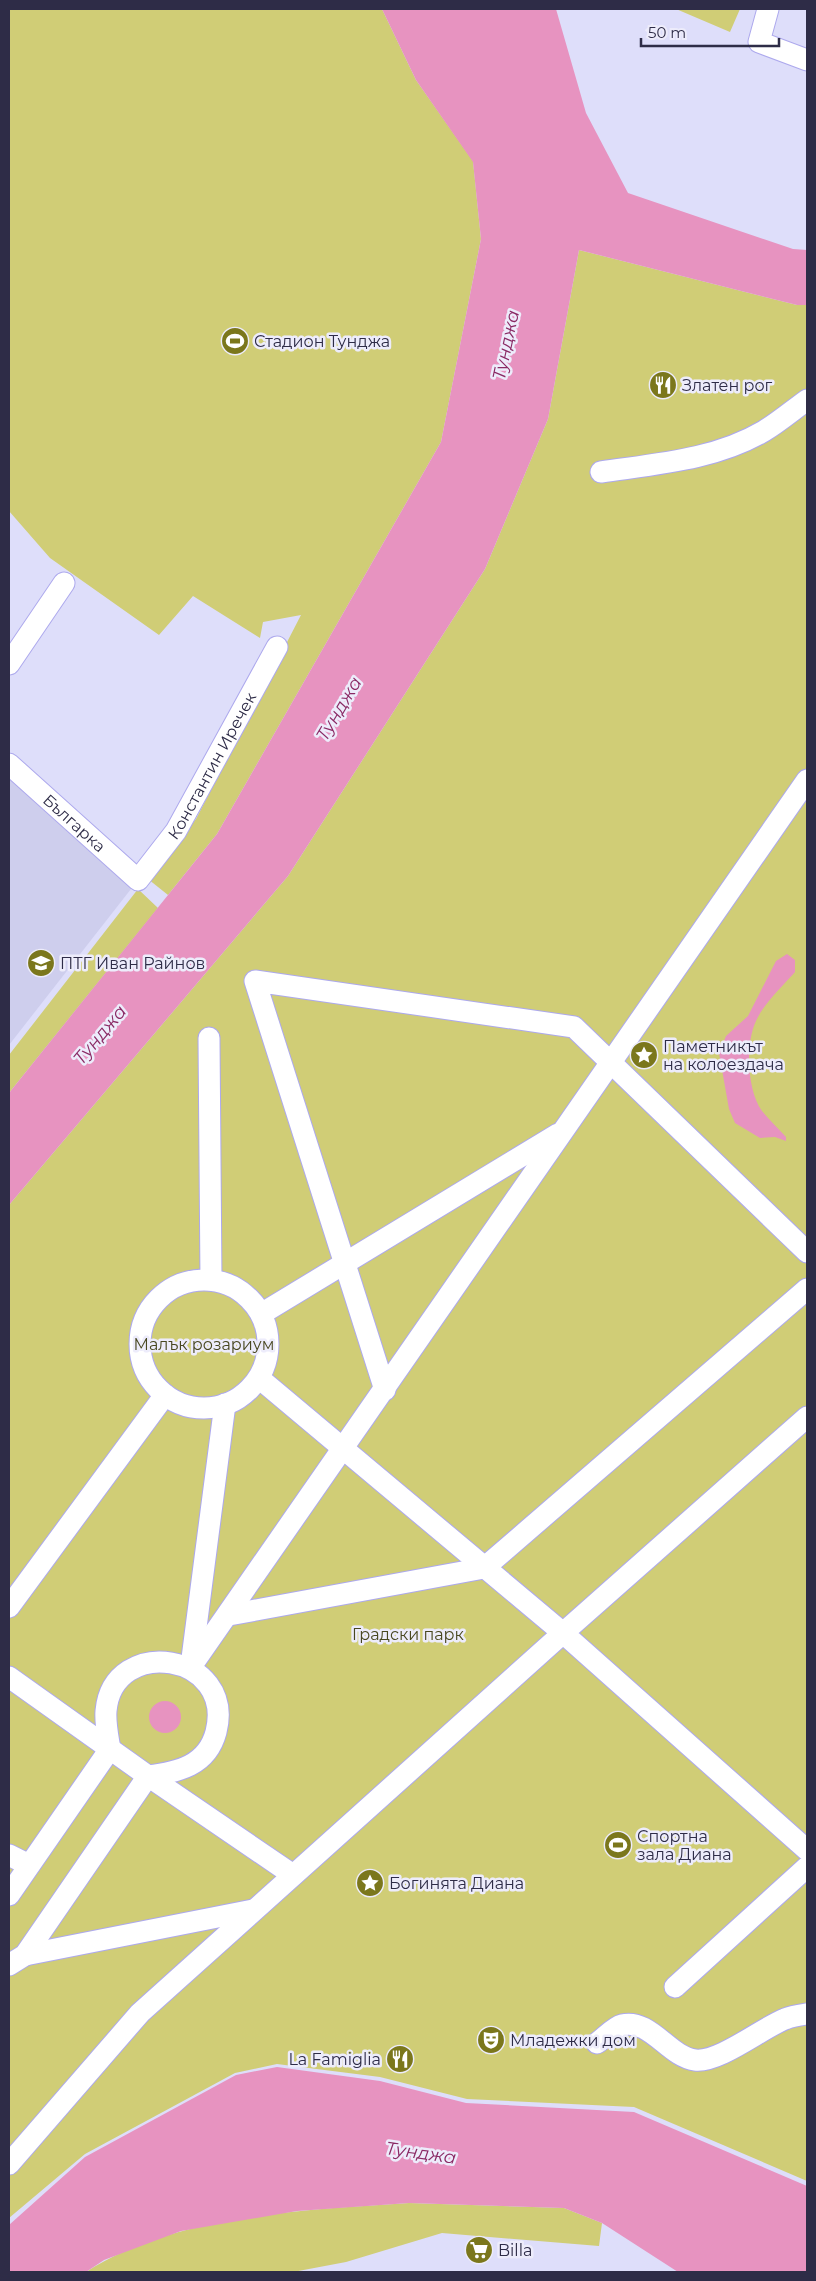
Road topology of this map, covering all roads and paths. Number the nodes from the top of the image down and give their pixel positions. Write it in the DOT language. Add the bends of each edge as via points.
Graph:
graph roads {
  1 [pos="768,9"];
  2 [pos="807,60"];
  3 [pos="807,400"];
  4 [pos="601,472"];
  5 [pos="64,583"];
  6 [pos="277,646"];
  7 [pos="9,664"];
  8 [pos="9,764"];
  9 [pos="807,780"];
  10 [pos="138,880"];
  11 [pos="209,1038"];
  12 [pos="611,1063"];
  13 [pos="565,1130"];
  14 [pos="807,1252"];
  15 [pos="344,1264"];
  16 [pos="211,1280"];
  17 [pos="807,1289"];
  18 [pos="261,1314"];
  19 [pos="258,1378"];
  20 [pos="385,1390"];
  21 [pos="166,1395"];
  22 [pos="225,1404"];
  23 [pos="807,1417"];
  24 [pos="343,1450"];
  25 [pos="484,1568"];
  26 [pos="9,1607"];
  27 [pos="229,1615"];
  28 [pos="563,1633"];
  29 [pos="190,1668"];
  30 [pos="9,1677"];
  31 [pos="110,1749"];
  32 [pos="148,1776"];
  33 [pos="807,1850"];
  34 [pos="9,1855"];
  35 [pos="29,1865"];
  36 [pos="807,1867"];
  37 [pos="293,1874"];
  38 [pos="9,1896"];
  39 [pos="253,1910"];
  40 [pos="17,1960"];
  41 [pos="675,1987"];
  42 [pos="807,2014"];
  43 [pos="597,2043"];
  44 [pos="9,2164"];
  1 -- 2 [label="street" via="759,42"];
  3 -- 4 [label="street" via="763,432 731,446 694,458"];
  5 -- 7 [label="street"];
  6 -- 10 [label="street, Константин Иречек" via="176,830"];
  8 -- 10 [label="street, Българка"];
  9 -- 12 [label="street"];
  11 -- 16 [label="street"];
  12 -- 13 [label="street"];
  12 -- 14 [label="street"];
  12 -- 15 [label="street" via="574,1027 255,981"];
  13 -- 15 [label="street"];
  13 -- 20 [label="street"];
  15 -- 18 [label="street"];
  15 -- 20 [label="street"];
  16 -- 18 [label="street" via="232,1285 249,1297"];
  16 -- 21 [label="street" via="190,1281 171,1288 155,1302 144,1320 140,1340 142,1361 151,1380"];
  17 -- 25 [label="street"];
  18 -- 19 [label="street" via="268,1335 267,1357"];
  19 -- 22 [label="street" via="243,1394"];
  19 -- 24 [label="street"];
  20 -- 24 [label="street"];
  21 -- 22 [label="street" via="184,1405 205,1408"];
  21 -- 26 [label="street"];
  22 -- 29 [label="street"];
  23 -- 28 [label="street"];
  24 -- 25 [label="street"];
  24 -- 27 [label="street"];
  25 -- 27 [label="street"];
  25 -- 28 [label="street"];
  27 -- 29 [label="street"];
  28 -- 33 [label="street"];
  28 -- 37 [label="street"];
  29 -- 31 [label="street" via="174,1662 155,1661 142,1664 120,1680 110,1695 106,1711"];
  29 -- 32 [label="street" via="201,1676 215,1697 218,1724 214,1739 200,1759 189,1767"];
  30 -- 31 [label="street"];
  31 -- 32 [label="street"];
  31 -- 35 [label="street"];
  32 -- 37 [label="street"];
  32 -- 40 [label="street"];
  34 -- 35 [label="street"];
  35 -- 38 [label="street"];
  36 -- 41 [label="street"];
  37 -- 39 [label="street"];
  39 -- 40 [label="street"];
  39 -- 44 [label="street" via="140,2013"];
  42 -- 43 [label="street" via="785,2019 715,2057 696,2061 680,2056 650,2032 635,2025 620,2025"];
}
